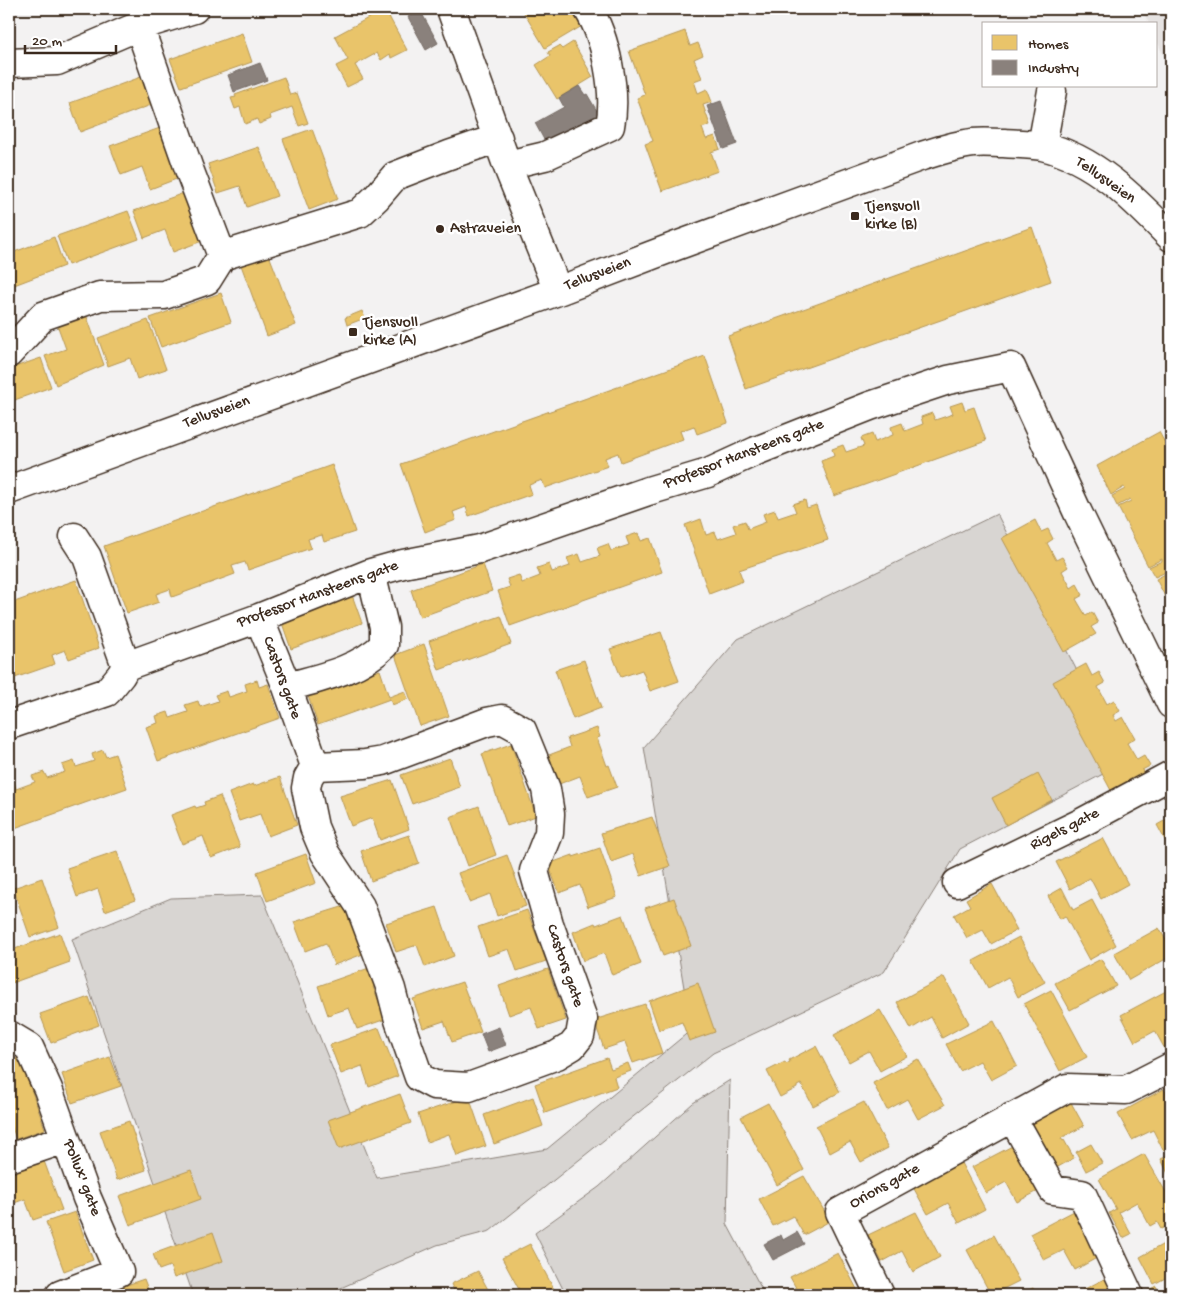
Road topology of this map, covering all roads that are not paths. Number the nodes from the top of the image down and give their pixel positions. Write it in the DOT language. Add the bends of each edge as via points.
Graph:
graph roads {
  1 [pos="194,9"];
  2 [pos="451,9"];
  3 [pos="588,9"];
  4 [pos="139,26"];
  5 [pos="9,63"];
  6 [pos="1052,91"];
  7 [pos="498,138"];
  8 [pos="1042,146"];
  9 [pos="507,165"];
  10 [pos="1171,237"];
  11 [pos="222,256"];
  12 [pos="558,291"];
  13 [pos="9,353"];
  14 [pos="9,490"];
  15 [pos="74,537"];
  16 [pos="371,573"];
  17 [pos="258,618"];
  18 [pos="126,666"];
  19 [pos="287,687"];
  20 [pos="1171,704"];
  21 [pos="9,725"];
  22 [pos="315,766"];
  23 [pos="1171,775"];
  24 [pos="957,883"];
  25 [pos="9,1035"];
  26 [pos="1171,1067"];
  27 [pos="1012,1117"];
  28 [pos="65,1140"];
  29 [pos="9,1158"];
  30 [pos="60,1295"];
  31 [pos="880,1295"];
  32 [pos="1129,1295"];
  1 -- 4 [label="street"];
  2 -- 7 [label="street"];
  3 -- 9 [label="street" via="607,58 613,112 610,126 545,156"];
  4 -- 5 [label="street" via="57,61"];
  4 -- 11 [label="street"];
  6 -- 8 [label="street"];
  7 -- 9 [label="street"];
  7 -- 11 [label="street" via="395,176 360,213"];
  8 -- 10 [label="street, Tellusveien" via="1069,156 1113,182"];
  8 -- 12 [label="street, Tellusveien" via="973,143 947,148"];
  9 -- 12 [label="street"];
  11 -- 13 [label="street" via="206,280 164,295 100,296 43,316"];
  12 -- 14 [label="street, Tellusveien"];
  15 -- 18 [label="street" via="87,557"];
  16 -- 17 [label="street, Professor Hansteens gate"];
  16 -- 19 [label="street" via="384,627 384,645 374,655 334,674"];
  16 -- 20 [label="street, Professor Hansteens gate" via="480,549 708,473 879,403 948,380 1011,367"];
  17 -- 18 [label="street, Professor Hansteens gate"];
  17 -- 19 [label="street, Castors gate"];
  18 -- 21 [label="street" via="107,692"];
  19 -- 22 [label="street, Castors gate"];
  22 -- 22 [label="street, Castors gate" via="306,788 314,827 325,853 360,906 391,988 419,1078 434,1085 469,1087 557,1055 572,1046 580,1036 583,1019 534,871 549,833 550,814 546,789 522,730 502,719 494,720 383,761"];
  23 -- 24 [label="street, Rigels gate"];
  25 -- 28 [label="street, Pollux' gate" via="29,1047 48,1089"];
  26 -- 27 [label="street, Orions gate" via="1126,1090 1066,1088"];
  27 -- 31 [label="street, Orions gate" via="840,1212"];
  27 -- 32 [label="street" via="1053,1190 1082,1194"];
  28 -- 29 [label="street"];
  28 -- 30 [label="street, Pollux' gate" via="119,1272"];
}
